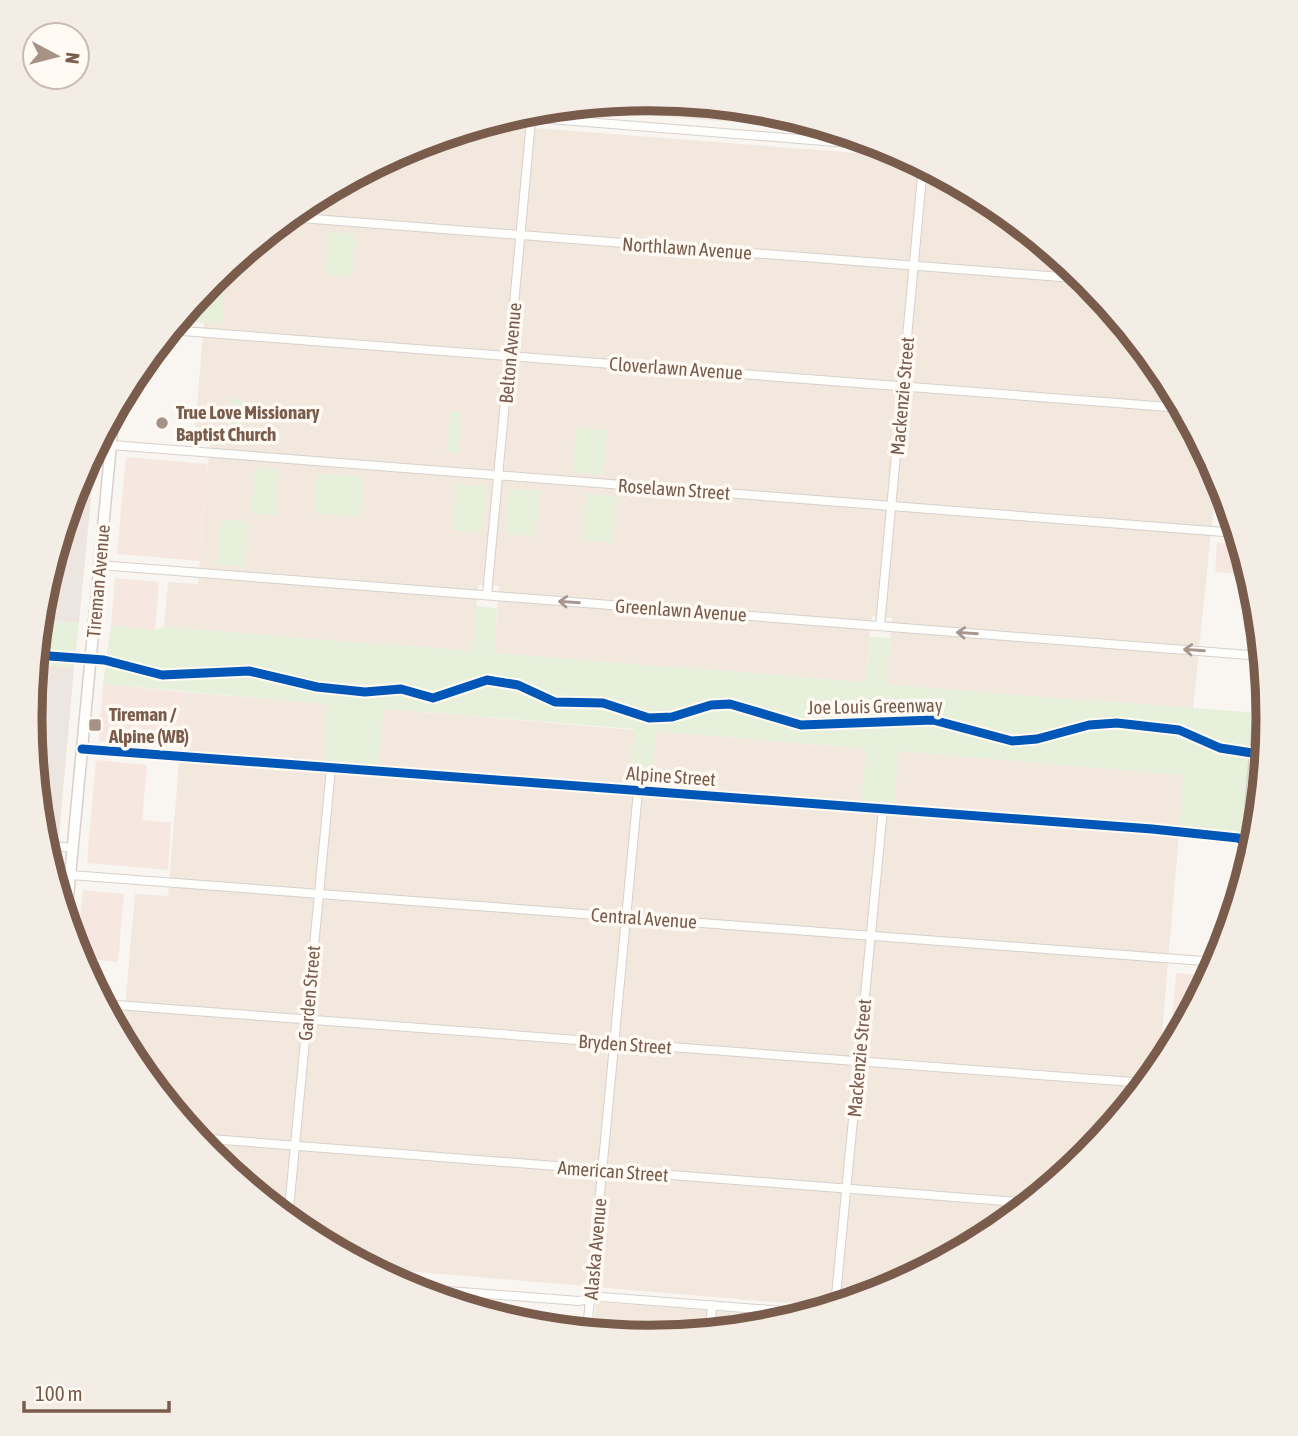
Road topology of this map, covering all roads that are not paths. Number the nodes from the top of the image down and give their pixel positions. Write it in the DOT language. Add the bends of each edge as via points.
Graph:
graph roads {
  1 [pos="564,117"];
  2 [pos="530,123"];
  3 [pos="840,142"];
  4 [pos="922,177"];
  5 [pos="304,218"];
  6 [pos="521,235"];
  7 [pos="914,266"];
  8 [pos="1066,277"];
  9 [pos="182,331"];
  10 [pos="510,355"];
  11 [pos="902,386"];
  12 [pos="1170,407"];
  13 [pos="112,436"];
  14 [pos="111,445"];
  15 [pos="498,475"];
  16 [pos="891,506"];
  17 [pos="1227,532"];
  18 [pos="99,565"];
  19 [pos="487,595"];
  20 [pos="880,626"];
  21 [pos="1253,655"];
  22 [pos="82,749"];
  23 [pos="331,768"];
  24 [pos="638,791"];
  25 [pos="883,810"];
  26 [pos="1243,841"];
  27 [pos="56,846"];
  28 [pos="73,848"];
  29 [pos="70,875"];
  30 [pos="68,893"];
  31 [pos="319,894"];
  32 [pos="626,917"];
  33 [pos="870,936"];
  34 [pos="1205,961"];
  35 [pos="115,1005"];
  36 [pos="307,1020"];
  37 [pos="614,1043"];
  38 [pos="858,1062"];
  39 [pos="1135,1082"];
  40 [pos="213,1139"];
  41 [pos="295,1146"];
  42 [pos="602,1170"];
  43 [pos="846,1189"];
  44 [pos="1016,1202"];
  45 [pos="289,1207"];
  46 [pos="449,1291"];
  47 [pos="836,1295"];
  48 [pos="590,1299"];
  49 [pos="712,1305"];
  50 [pos="778,1310"];
  51 [pos="588,1322"];
  52 [pos="711,1322"];
  1 -- 3 [label="street"];
  2 -- 6 [label="street, Belton Avenue"];
  4 -- 7 [label="street, Mackenzie Street"];
  5 -- 6 [label="street, Northlawn Avenue"];
  6 -- 7 [label="street, Northlawn Avenue"];
  6 -- 10 [label="street, Belton Avenue"];
  7 -- 8 [label="street, Northlawn Avenue"];
  7 -- 11 [label="street, Mackenzie Street"];
  9 -- 10 [label="street, Cloverlawn Avenue"];
  10 -- 11 [label="street, Cloverlawn Avenue"];
  10 -- 15 [label="street, Belton Avenue"];
  11 -- 12 [label="street, Cloverlawn Avenue"];
  11 -- 16 [label="street, Mackenzie Street"];
  13 -- 14 [label="street, Tireman Avenue"];
  14 -- 15 [label="street, Roselawn Street"];
  14 -- 18 [label="street, Tireman Avenue"];
  15 -- 16 [label="street, Roselawn Street"];
  15 -- 19 [label="street, Belton Avenue"];
  16 -- 17 [label="street, Roselawn Street"];
  16 -- 20 [label="street, Mackenzie Street"];
  18 -- 19 [label="street, Greenlawn Avenue"];
  18 -- 22 [label="street, Tireman Avenue"];
  20 -- 19 [label="street, Greenlawn Avenue, one-way"];
  21 -- 20 [label="street, Greenlawn Avenue, one-way"];
  22 -- 23 [label="street, Alpine Street"];
  22 -- 28 [label="street, Tireman Avenue"];
  23 -- 24 [label="street, Alpine Street"];
  23 -- 31 [label="street, Garden Street"];
  24 -- 25 [label="street, Alpine Street"];
  24 -- 32 [label="street, Alaska Avenue"];
  25 -- 26 [label="street, Alpine Street" via="1152,829"];
  25 -- 33 [label="street, Mackenzie Street"];
  27 -- 28 [label="street"];
  28 -- 29 [label="street, Tireman Avenue"];
  29 -- 30 [label="street, Tireman Avenue"];
  29 -- 31 [label="street, Central Avenue"];
  31 -- 32 [label="street, Central Avenue"];
  31 -- 36 [label="street, Garden Street"];
  32 -- 33 [label="street, Central Avenue"];
  32 -- 37 [label="street, Alaska Avenue"];
  33 -- 34 [label="street, Central Avenue"];
  33 -- 38 [label="street, Mackenzie Street"];
  35 -- 36 [label="street, Bryden Street"];
  36 -- 37 [label="street, Bryden Street"];
  36 -- 41 [label="street, Garden Street"];
  37 -- 38 [label="street, Bryden Street"];
  37 -- 42 [label="street, Alaska Avenue"];
  38 -- 39 [label="street, Bryden Street"];
  38 -- 43 [label="street, Mackenzie Street"];
  40 -- 41 [label="street, American Street"];
  41 -- 42 [label="street, American Street"];
  41 -- 45 [label="street, Garden Street"];
  42 -- 43 [label="street, American Street"];
  42 -- 48 [label="street, Alaska Avenue"];
  43 -- 44 [label="street, American Street"];
  43 -- 47 [label="street, Mackenzie Street"];
  46 -- 48 [label="street"];
  48 -- 49 [label="street"];
  48 -- 51 [label="street, Alaska Avenue"];
  49 -- 50 [label="street"];
  49 -- 52 [label="street"];
}
